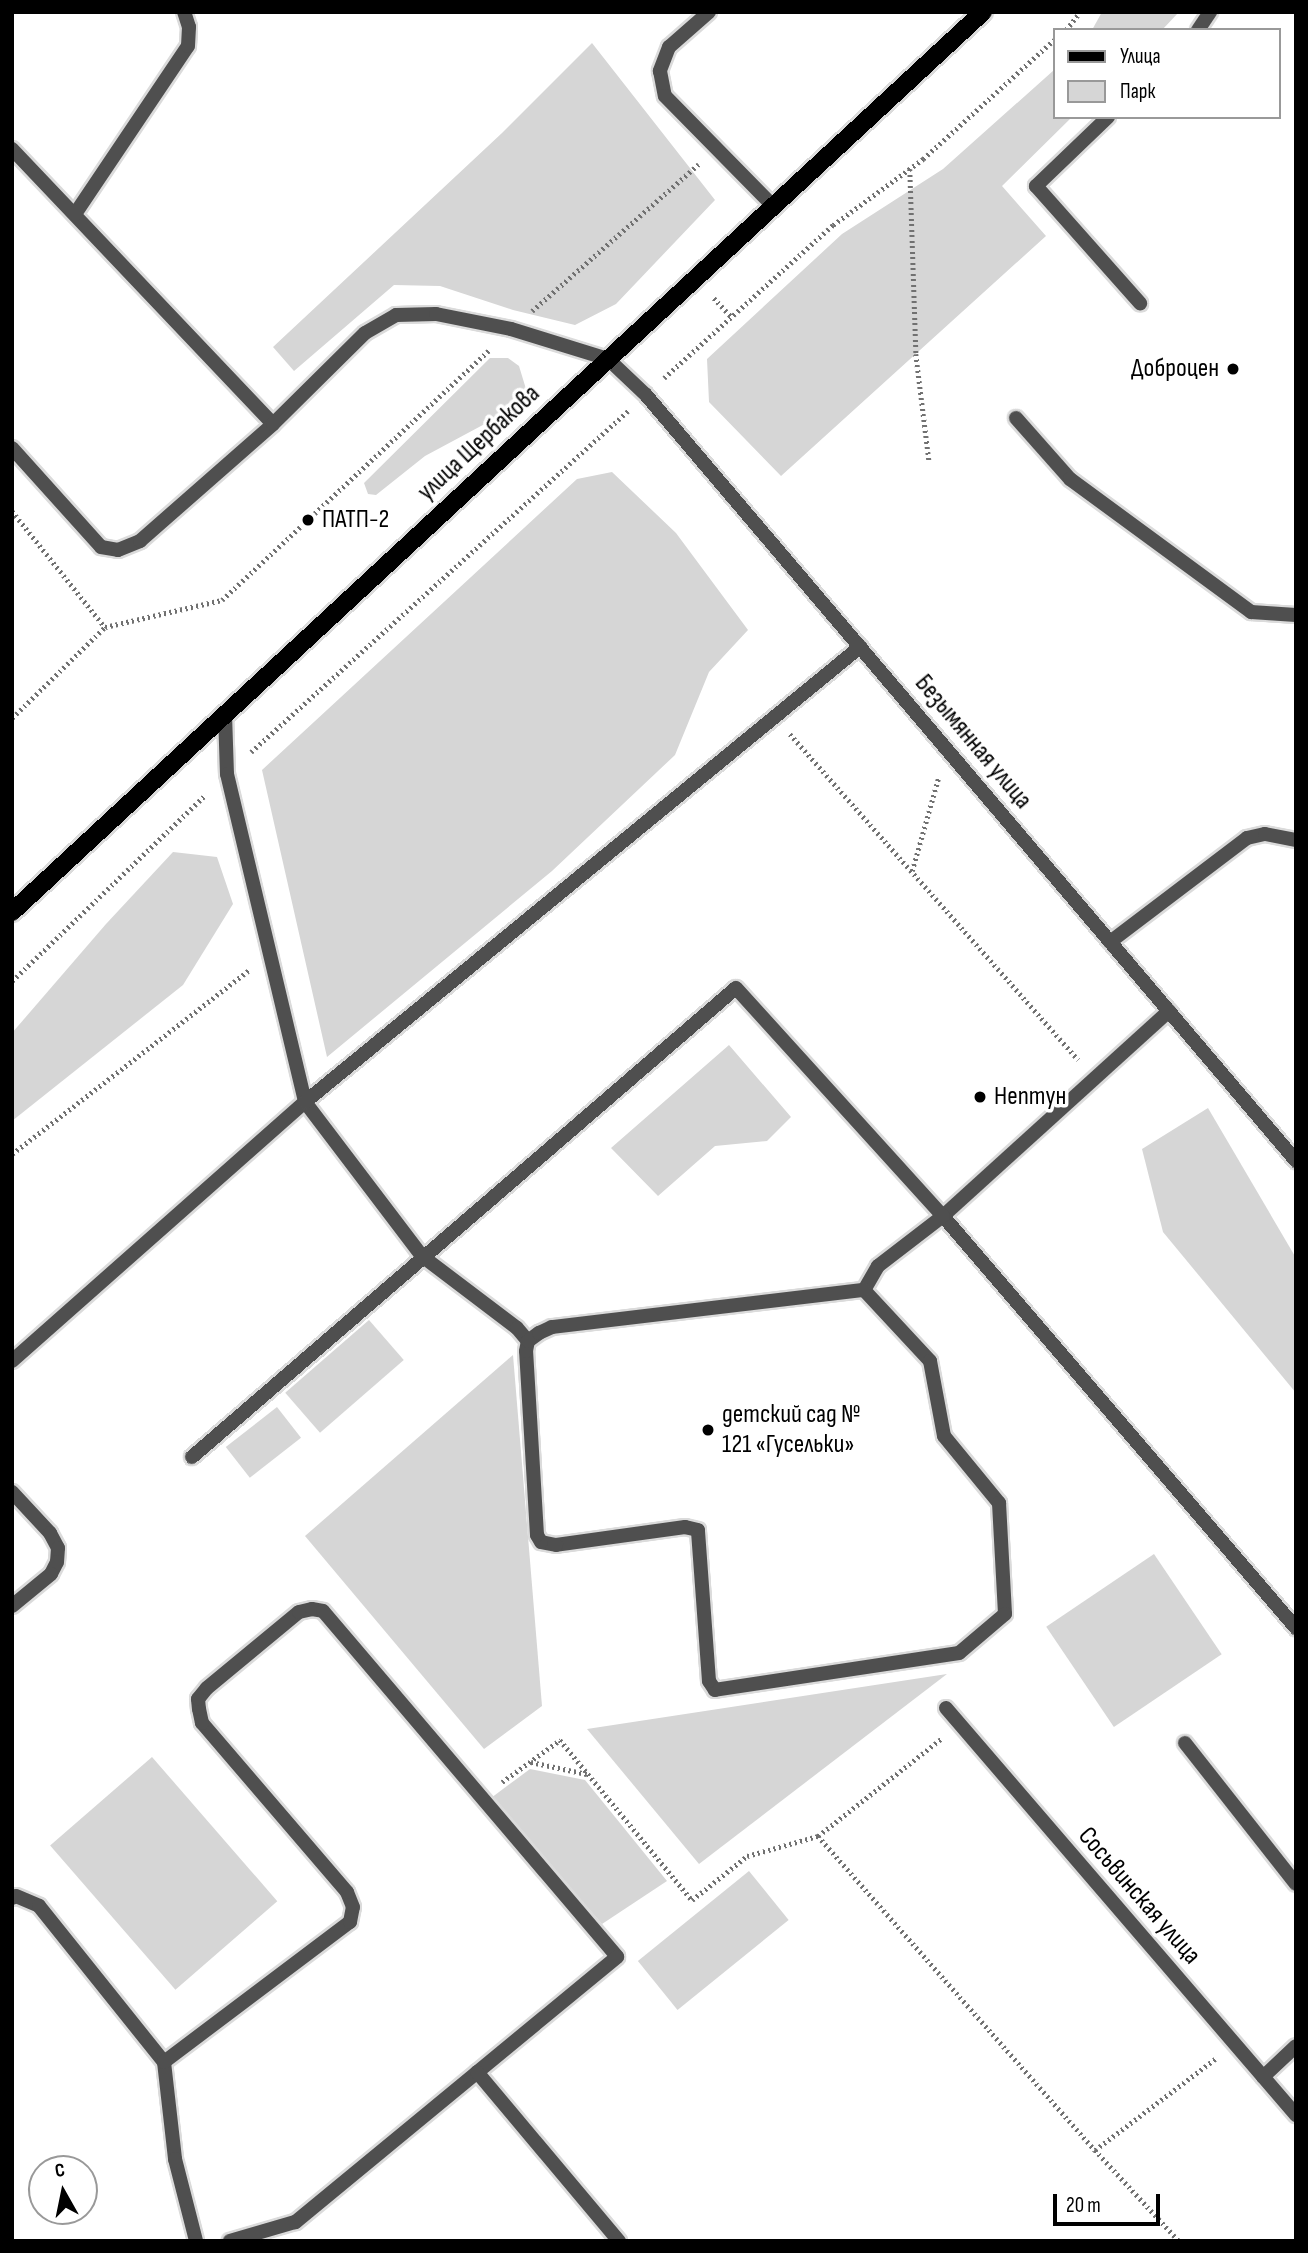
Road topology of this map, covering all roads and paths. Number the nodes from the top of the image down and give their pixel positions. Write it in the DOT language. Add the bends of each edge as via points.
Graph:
graph roads {
  1 [pos="184,12"];
  2 [pos="709,12"];
  3 [pos="983,12"];
  4 [pos="1080,12"];
  5 [pos="1210,12"];
  6 [pos="1068,28"];
  7 [pos="1199,28"];
  8 [pos="1052,42"];
  9 [pos="1106,119"];
  10 [pos="12,149"];
  11 [pos="707,157"];
  12 [pos="910,168"];
  13 [pos="773,206"];
  14 [pos="75,214"];
  15 [pos="696,278"];
  16 [pos="1140,303"];
  17 [pos="731,316"];
  18 [pos="512,329"];
  19 [pos="608,359"];
  20 [pos="646,395"];
  21 [pos="1016,418"];
  22 [pos="273,424"];
  23 [pos="12,448"];
  24 [pos="929,460"];
  25 [pos="12,511"];
  26 [pos="1296,615"];
  27 [pos="105,627"];
  28 [pos="860,647"];
  29 [pos="225,713"];
  30 [pos="776,717"];
  31 [pos="12,718"];
  32 [pos="946,749"];
  33 [pos="227,774"];
  34 [pos="1296,840"];
  35 [pos="911,872"];
  36 [pos="12,912"];
  37 [pos="1110,942"];
  38 [pos="270,955"];
  39 [pos="12,981"];
  40 [pos="1169,1011"];
  41 [pos="1094,1079"];
  42 [pos="305,1102"];
  43 [pos="12,1154"];
  44 [pos="1296,1161"];
  45 [pos="943,1216"];
  46 [pos="422,1256"];
  47 [pos="864,1290"];
  48 [pos="528,1341"];
  49 [pos="12,1360"];
  50 [pos="192,1457"];
  51 [pos="12,1492"];
  52 [pos="12,1606"];
  53 [pos="1296,1628"];
  54 [pos="946,1708"];
  55 [pos="960,1724"];
  56 [pos="1185,1743"];
  57 [pos="531,1762"];
  58 [pos="587,1774"];
  59 [pos="482,1797"];
  60 [pos="818,1836"];
  61 [pos="1296,1884"];
  62 [pos="12,1898"];
  63 [pos="1235,2044"];
  64 [pos="1296,2046"];
  65 [pos="164,2062"];
  66 [pos="477,2072"];
  67 [pos="1262,2077"];
  68 [pos="1296,2115"];
  69 [pos="1096,2150"];
  70 [pos="196,2241"];
  71 [pos="230,2241"];
  72 [pos="619,2241"];
  73 [pos="1179,2241"];
  1 -- 14 [label="street" via="188,46"];
  2 -- 13 [label="street" via="669,47 660,71 665,96"];
  3 -- 13 [label="main road, улица Щербакова"];
  4 -- 6 [label="path"];
  5 -- 7 [label="street"];
  8 -- 12 [label="path"];
  9 -- 16 [label="street" via="1036,186"];
  10 -- 14 [label="street"];
  11 -- 18 [label="path"];
  12 -- 17 [label="path" via="833,225"];
  12 -- 24 [label="path" via="916,354"];
  13 -- 15 [label="main road, улица Щербакова"];
  14 -- 22 [label="street"];
  15 -- 17 [label="path"];
  15 -- 19 [label="main road, улица Щербакова"];
  17 -- 20 [label="path"];
  18 -- 19 [label="street"];
  18 -- 22 [label="street" via="436,314 396,315 365,333"];
  18 -- 27 [label="path" via="222,600"];
  19 -- 20 [label="street, Безымянная улица"];
  19 -- 29 [label="main road, улица Щербакова"];
  20 -- 28 [label="street, Безымянная улица"];
  20 -- 33 [label="path"];
  21 -- 26 [label="street" via="1070,479 1251,612"];
  22 -- 23 [label="street" via="140,541 118,550 101,547"];
  25 -- 27 [label="path"];
  27 -- 31 [label="path"];
  28 -- 30 [label="street"];
  28 -- 32 [label="street, Безымянная улица"];
  29 -- 33 [label="street"];
  29 -- 36 [label="main road, улица Щербакова"];
  30 -- 35 [label="path"];
  30 -- 42 [label="street"];
  32 -- 35 [label="path"];
  32 -- 37 [label="street, Безымянная улица"];
  33 -- 38 [label="street"];
  33 -- 39 [label="path"];
  34 -- 37 [label="street" via="1265,834 1247,838"];
  35 -- 41 [label="path"];
  37 -- 40 [label="street, Безымянная улица"];
  38 -- 42 [label="street"];
  38 -- 43 [label="path"];
  40 -- 41 [label="street"];
  40 -- 44 [label="street, Безымянная улица"];
  41 -- 45 [label="street"];
  42 -- 46 [label="street"];
  42 -- 49 [label="street"];
  45 -- 46 [label="street" via="736,988"];
  45 -- 47 [label="street" via="878,1266"];
  45 -- 53 [label="street"];
  46 -- 48 [label="street"];
  46 -- 50 [label="street"];
  47 -- 48 [label="street" via="552,1327"];
  47 -- 48 [label="street" via="930,1361 944,1436 999,1503 1005,1614 959,1653 715,1690 709,1681 698,1530 685,1527 556,1545 541,1542 537,1535"];
  51 -- 52 [label="street" via="58,1548 51,1574"];
  54 -- 55 [label="street, Сосьвинская улица"];
  55 -- 60 [label="path"];
  55 -- 63 [label="street, Сосьвинская улица"];
  56 -- 61 [label="street"];
  57 -- 58 [label="path"];
  57 -- 58 [label="path" via="560,1740"];
  57 -- 59 [label="path"];
  58 -- 60 [label="path" via="692,1899 747,1856"];
  59 -- 65 [label="street" via="323,1612 299,1612 228,1671 198,1699 202,1723 347,1892 353,1907 350,1922"];
  59 -- 66 [label="street" via="617,1957"];
  60 -- 69 [label="path"];
  62 -- 65 [label="street" via="39,1906"];
  63 -- 67 [label="street, Сосьвинская улица"];
  63 -- 69 [label="path"];
  64 -- 67 [label="street"];
  65 -- 70 [label="street" via="176,2159"];
  66 -- 71 [label="street" via="295,2222"];
  66 -- 72 [label="street"];
  67 -- 68 [label="street, Сосьвинская улица"];
  69 -- 73 [label="path"];
}
